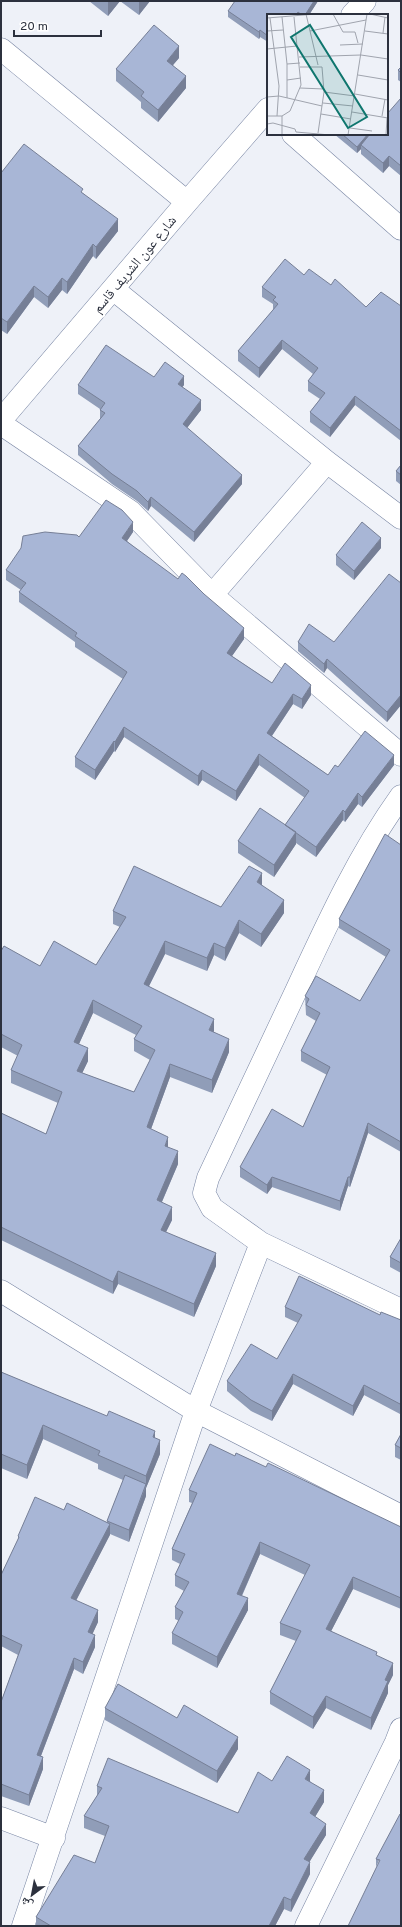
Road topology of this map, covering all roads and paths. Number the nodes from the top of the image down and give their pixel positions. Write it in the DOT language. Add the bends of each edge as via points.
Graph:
graph roads {
  1 [pos="365,1"];
  2 [pos="353,14"];
  3 [pos="1,49"];
  4 [pos="267,111"];
  5 [pos="294,135"];
  6 [pos="186,202"];
  7 [pos="401,229"];
  8 [pos="113,289"];
  9 [pos="1,420"];
  10 [pos="1,424"];
  11 [pos="327,462"];
  12 [pos="401,518"];
  13 [pos="212,595"];
  14 [pos="401,755"];
  15 [pos="401,796"];
  16 [pos="394,820"];
  17 [pos="260,1243"];
  18 [pos="1,1291"];
  19 [pos="401,1310"];
  20 [pos="196,1411"];
  21 [pos="401,1516"];
  22 [pos="399,1739"];
  23 [pos="1,1818"];
  24 [pos="54,1838"];
  25 [pos="23,1926"];
  26 [pos="306,1926"];
  1 -- 2 [label="street"];
  3 -- 6 [label="street"];
  4 -- 6 [label="street, شارع عون الشريف قاسم"];
  5 -- 7 [label="street"];
  6 -- 8 [label="street, شارع عون الشريف قاسم"];
  8 -- 9 [label="street, شارع عون الشريف قاسم"];
  8 -- 11 [label="street"];
  10 -- 13 [label="street" via="130,511"];
  11 -- 12 [label="street"];
  11 -- 13 [label="street"];
  13 -- 14 [label="street"];
  15 -- 16 [label="street"];
  16 -- 17 [label="street" via="350,881 208,1178 204,1193 212,1208"];
  17 -- 19 [label="street"];
  17 -- 20 [label="street"];
  18 -- 20 [label="street"];
  20 -- 21 [label="street"];
  20 -- 24 [label="street"];
  22 -- 26 [label="street"];
  23 -- 24 [label="street"];
  24 -- 25 [label="street"];
}
